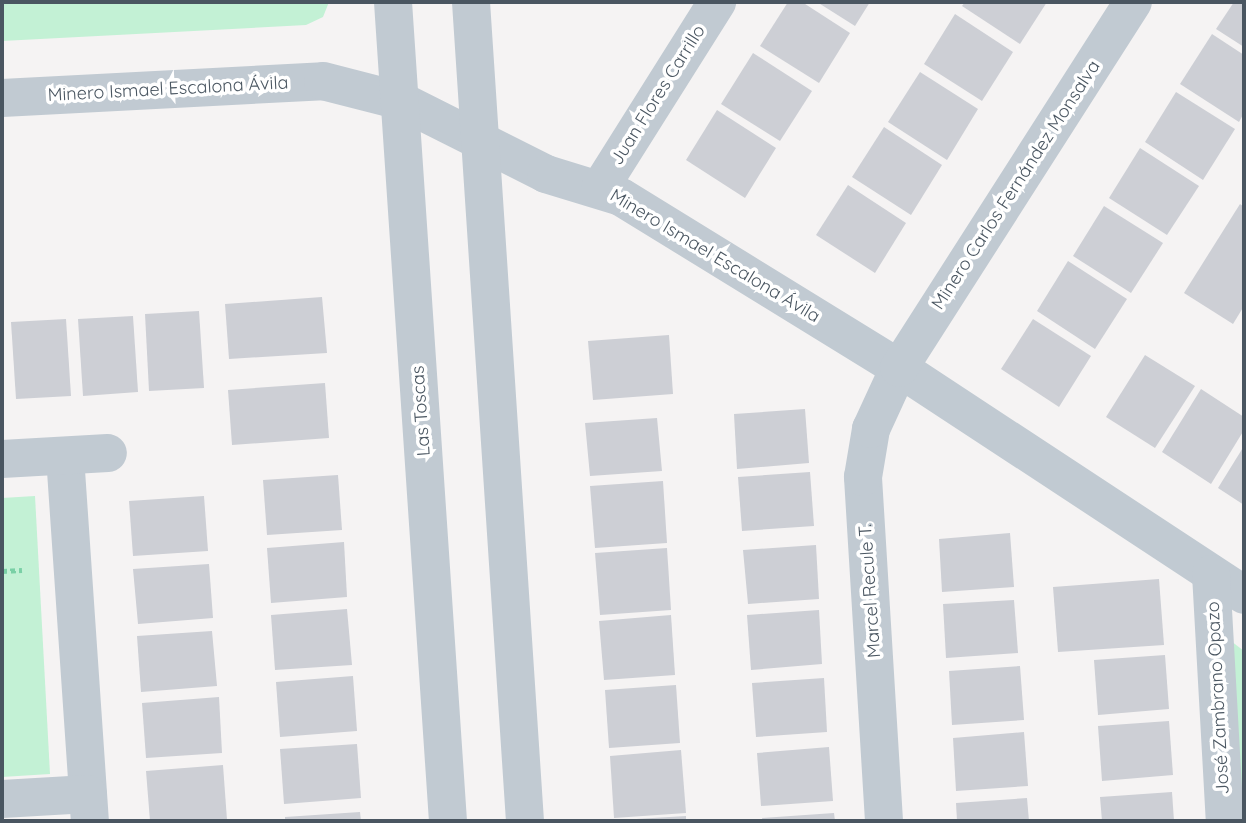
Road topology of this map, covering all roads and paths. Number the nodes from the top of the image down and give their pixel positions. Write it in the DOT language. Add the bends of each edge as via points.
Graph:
graph roads {
  1 [pos="393,2"];
  2 [pos="471,2"];
  3 [pos="717,2"];
  4 [pos="1133,2"];
  5 [pos="2,99"];
  6 [pos="401,101"];
  7 [pos="479,142"];
  8 [pos="600,188"];
  9 [pos="899,368"];
  10 [pos="108,453"];
  11 [pos="65,456"];
  12 [pos="2,459"];
  13 [pos="1212,574"];
  14 [pos="1244,595"];
  15 [pos="2,799"];
  16 [pos="89,808"];
  17 [pos="448,821"];
  18 [pos="525,821"];
  19 [pos="884,821"];
  20 [pos="1225,821"];
  1 -- 6 [label="street, Las Toscas"];
  2 -- 7 [label="street"];
  3 -- 8 [label="street, Juan Flores Carrillo"];
  4 -- 9 [label="street, Minero Carlos Fernández Monsalva"];
  5 -- 6 [label="street, Minero Ismael Escalona Ávila" via="323,80"];
  6 -- 7 [label="street, Minero Ismael Escalona Ávila"];
  6 -- 17 [label="street, Las Toscas"];
  7 -- 8 [label="street, Minero Ismael Escalona Ávila" via="546,174"];
  7 -- 18 [label="street"];
  8 -- 9 [label="street, Minero Ismael Escalona Ávila"];
  9 -- 13 [label="street, Minero Ismael Escalona Ávila"];
  9 -- 19 [label="street, Marcel Recule T." via="871,429 863,477"];
  10 -- 11 [label="street"];
  11 -- 12 [label="street"];
  11 -- 16 [label="street"];
  13 -- 14 [label="street, Minero Ismael Escalona Ávila"];
  13 -- 20 [label="street, José Zambrano Opazo"];
  15 -- 16 [label="street"];
}
